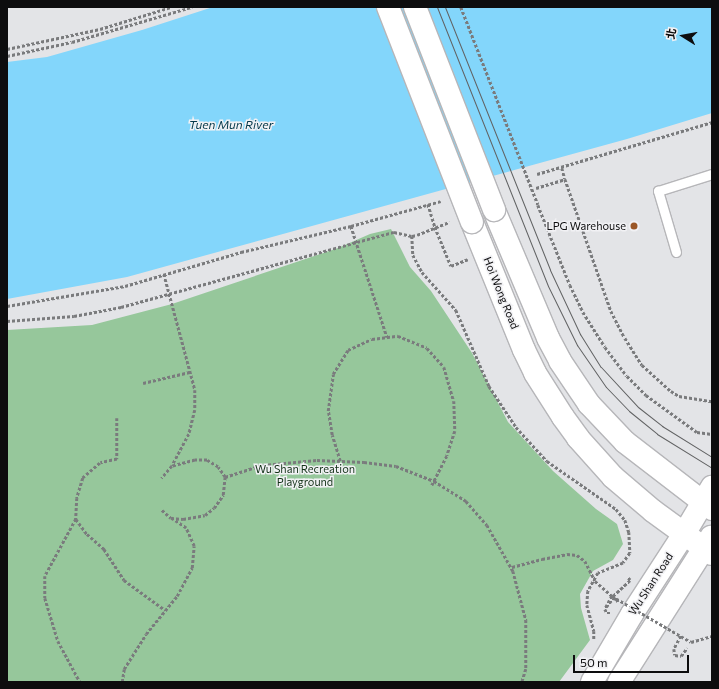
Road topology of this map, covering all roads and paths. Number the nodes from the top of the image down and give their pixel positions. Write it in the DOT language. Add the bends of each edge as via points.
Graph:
graph roads {
  1 [pos="171,7"];
  2 [pos="192,7"];
  3 [pos="388,7"];
  4 [pos="416,7"];
  5 [pos="461,7"];
  6 [pos="7,49"];
  7 [pos="7,56"];
  8 [pos="712,122"];
  9 [pos="562,168"];
  10 [pos="537,174"];
  11 [pos="712,174"];
  12 [pos="565,179"];
  13 [pos="536,188"];
  14 [pos="441,201"];
  15 [pos="428,204"];
  16 [pos="449,222"];
  17 [pos="351,226"];
  18 [pos="435,227"];
  19 [pos="412,236"];
  20 [pos="357,244"];
  21 [pos="676,252"];
  22 [pos="472,258"];
  23 [pos="164,274"];
  24 [pos="169,295"];
  25 [pos="7,306"];
  26 [pos="7,321"];
  27 [pos="387,337"];
  28 [pos="190,372"];
  29 [pos="143,383"];
  30 [pos="712,401"];
  31 [pos="117,418"];
  32 [pos="712,434"];
  33 [pos="340,461"];
  34 [pos="172,466"];
  35 [pos="225,477"];
  36 [pos="162,478"];
  37 [pos="434,481"];
  38 [pos="432,485"];
  39 [pos="709,499"];
  40 [pos="162,510"];
  41 [pos="76,518"];
  42 [pos="171,518"];
  43 [pos="684,534"];
  44 [pos="710,547"];
  45 [pos="512,568"];
  46 [pos="628,578"];
  47 [pos="612,596"];
  48 [pos="606,607"];
  49 [pos="616,607"];
  50 [pos="165,610"];
  51 [pos="613,611"];
  52 [pos="681,636"];
  53 [pos="712,636"];
  54 [pos="592,645"];
  55 [pos="687,648"];
  56 [pos="80,682"];
  57 [pos="122,682"];
  58 [pos="522,682"];
  59 [pos="592,682"];
  60 [pos="619,682"];
  1 -- 6 [label="path" via="100,29"];
  2 -- 7 [label="path" via="72,42"];
  3 -- 43 [label="main road, Hoi Wong Road, bridge" via="472,222 535,373 578,438 613,477"];
  4 -- 39 [label="main road, bridge" via="494,210 548,338 573,383 625,442"];
  5 -- 32 [label="path, bridge" via="556,255 576,298 604,347 646,395 697,432"];
  8 -- 9 [label="path"];
  9 -- 10 [label="path"];
  9 -- 12 [label="path"];
  11 -- 21 [label="lane" via="658,191"];
  12 -- 13 [label="path"];
  12 -- 30 [label="path" via="611,311 636,357 671,391 688,398"];
  14 -- 15 [label="path"];
  15 -- 17 [label="path"];
  15 -- 18 [label="path"];
  16 -- 18 [label="path"];
  17 -- 20 [label="path"];
  17 -- 23 [label="path" via="241,252"];
  18 -- 19 [label="path"];
  18 -- 22 [label="path" via="451,266"];
  19 -- 20 [label="path" via="398,232"];
  19 -- 54 [label="path" via="411,244 417,264 426,279 456,310 480,367 502,408 547,462 616,509 625,520 629,532 630,553 623,562 598,573 588,591 588,605 595,637"];
  20 -- 24 [label="path"];
  20 -- 27 [label="path"];
  23 -- 24 [label="path"];
  23 -- 25 [label="path" via="125,286"];
  24 -- 26 [label="path" via="74,316"];
  24 -- 28 [label="path"];
  27 -- 33 [label="path" via="372,339 348,350 333,374 328,411"];
  27 -- 37 [label="path" via="398,336 427,348 444,368 454,401 455,431 447,456"];
  28 -- 29 [label="path"];
  28 -- 34 [label="path" via="195,390 195,410 189,434"];
  31 -- 41 [label="path" via="117,459 100,463 83,478 77,498"];
  33 -- 35 [label="path" via="317,460 263,465"];
  33 -- 37 [label="path" via="396,466"];
  34 -- 35 [label="path" via="195,460 207,460 218,467"];
  34 -- 36 [label="path"];
  35 -- 42 [label="path" via="223,495 210,511 183,519"];
  37 -- 38 [label="path"];
  37 -- 45 [label="path" via="466,501 483,520"];
  39 -- 43 [label="main road, Wu Shan Road"];
  40 -- 42 [label="path"];
  41 -- 50 [label="path" via="86,534 104,549 124,580"];
  41 -- 56 [label="path" via="45,576 45,598 58,641"];
  42 -- 50 [label="path" via="186,528 194,546 192,568 177,596"];
  43 -- 44 [label="main road, Hoi Wong Road"];
  43 -- 59 [label="main road, Wu Shan Road"];
  44 -- 60 [label="main road"];
  45 -- 47 [label="path, bridge" via="542,559 567,554 577,555 585,561 595,581"];
  45 -- 58 [label="path" via="526,620 526,669"];
  46 -- 47 [label="path" via="630,580"];
  47 -- 51 [label="path" via="605,609 607,613"];
  47 -- 52 [label="path, bridge"];
  48 -- 49 [label="path, bridge" via="615,597 618,601"];
  50 -- 57 [label="path" via="124,669"];
  52 -- 53 [label="path, bridge" via="691,642"];
  52 -- 55 [label="path" via="674,648 675,655 681,656"];
}
